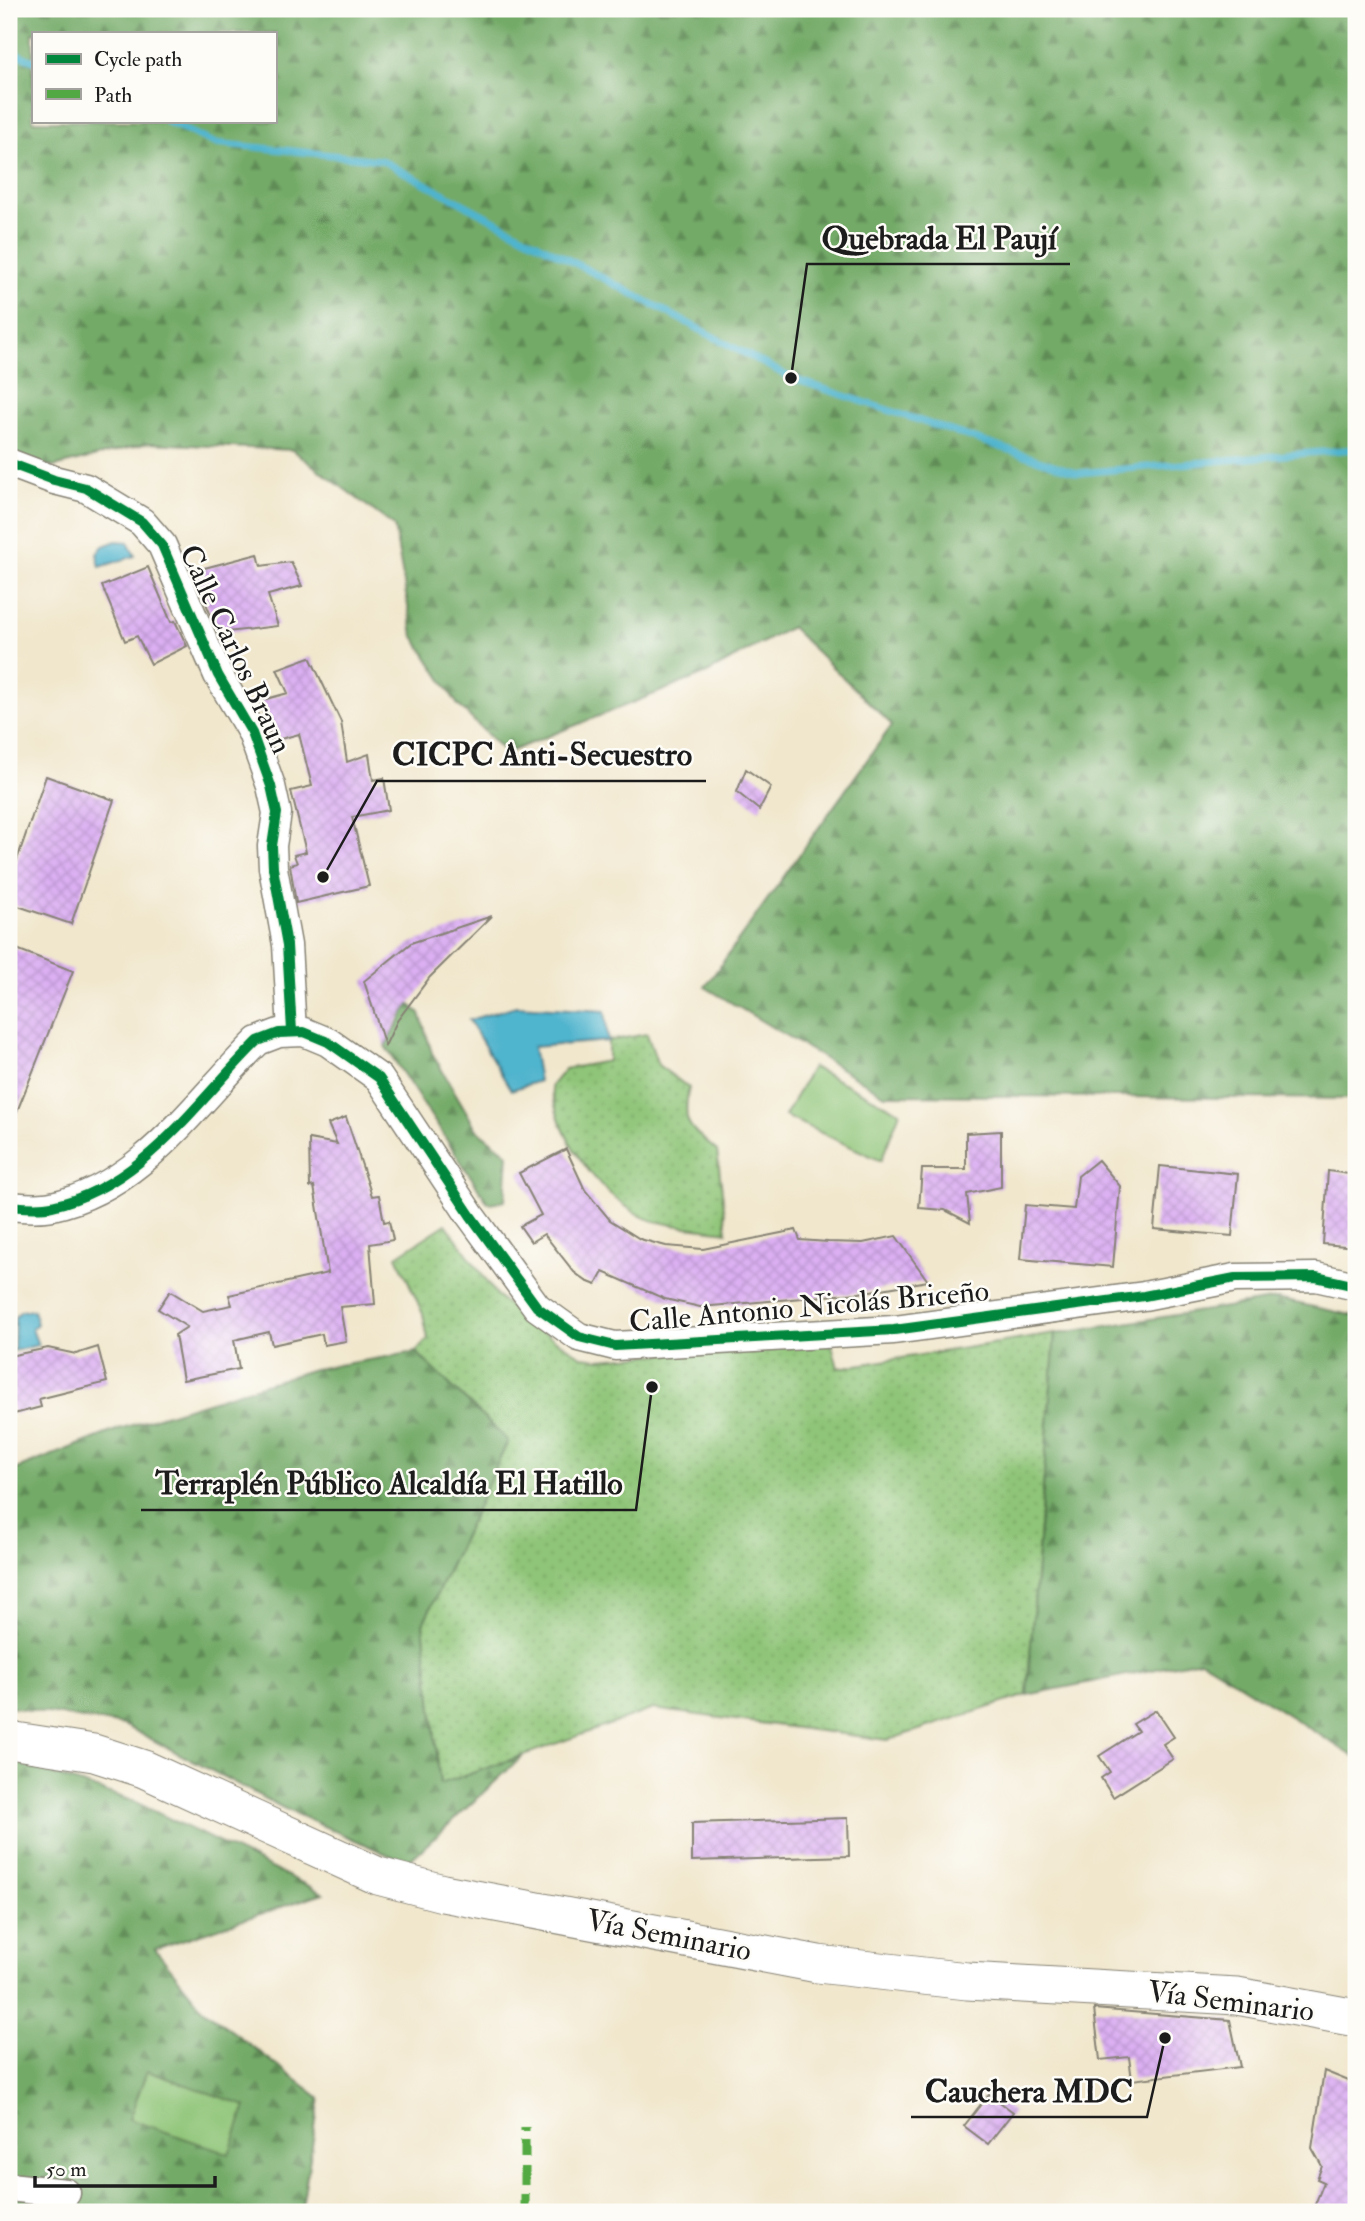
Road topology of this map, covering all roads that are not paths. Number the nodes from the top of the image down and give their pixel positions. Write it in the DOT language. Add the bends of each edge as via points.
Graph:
graph roads {
  1 [pos="9,463"];
  2 [pos="292,1031"];
  3 [pos="9,1206"];
  4 [pos="1356,1286"];
  5 [pos="9,1740"];
  6 [pos="1356,2018"];
  7 [pos="9,2187"];
  8 [pos="66,2193"];
  1 -- 2 [label="street, Calle Carlos Braun" via="86,488 142,522 162,545 218,675 252,733 271,786 277,813 273,868 287,945"];
  2 -- 3 [label="street" via="258,1041 149,1156 128,1171 76,1199 49,1207"];
  2 -- 4 [label="street, Calle Antonio Nicolás Briceño" via="328,1042 379,1078 537,1307 579,1338 615,1346 894,1330 1144,1296 1235,1278 1315,1277"];
  5 -- 6 [label="main road, Vía Seminario" via="94,1753 144,1769 378,1877 443,1893 818,1964 967,1981 1237,1996"];
  7 -- 8 [label="street"];
}
